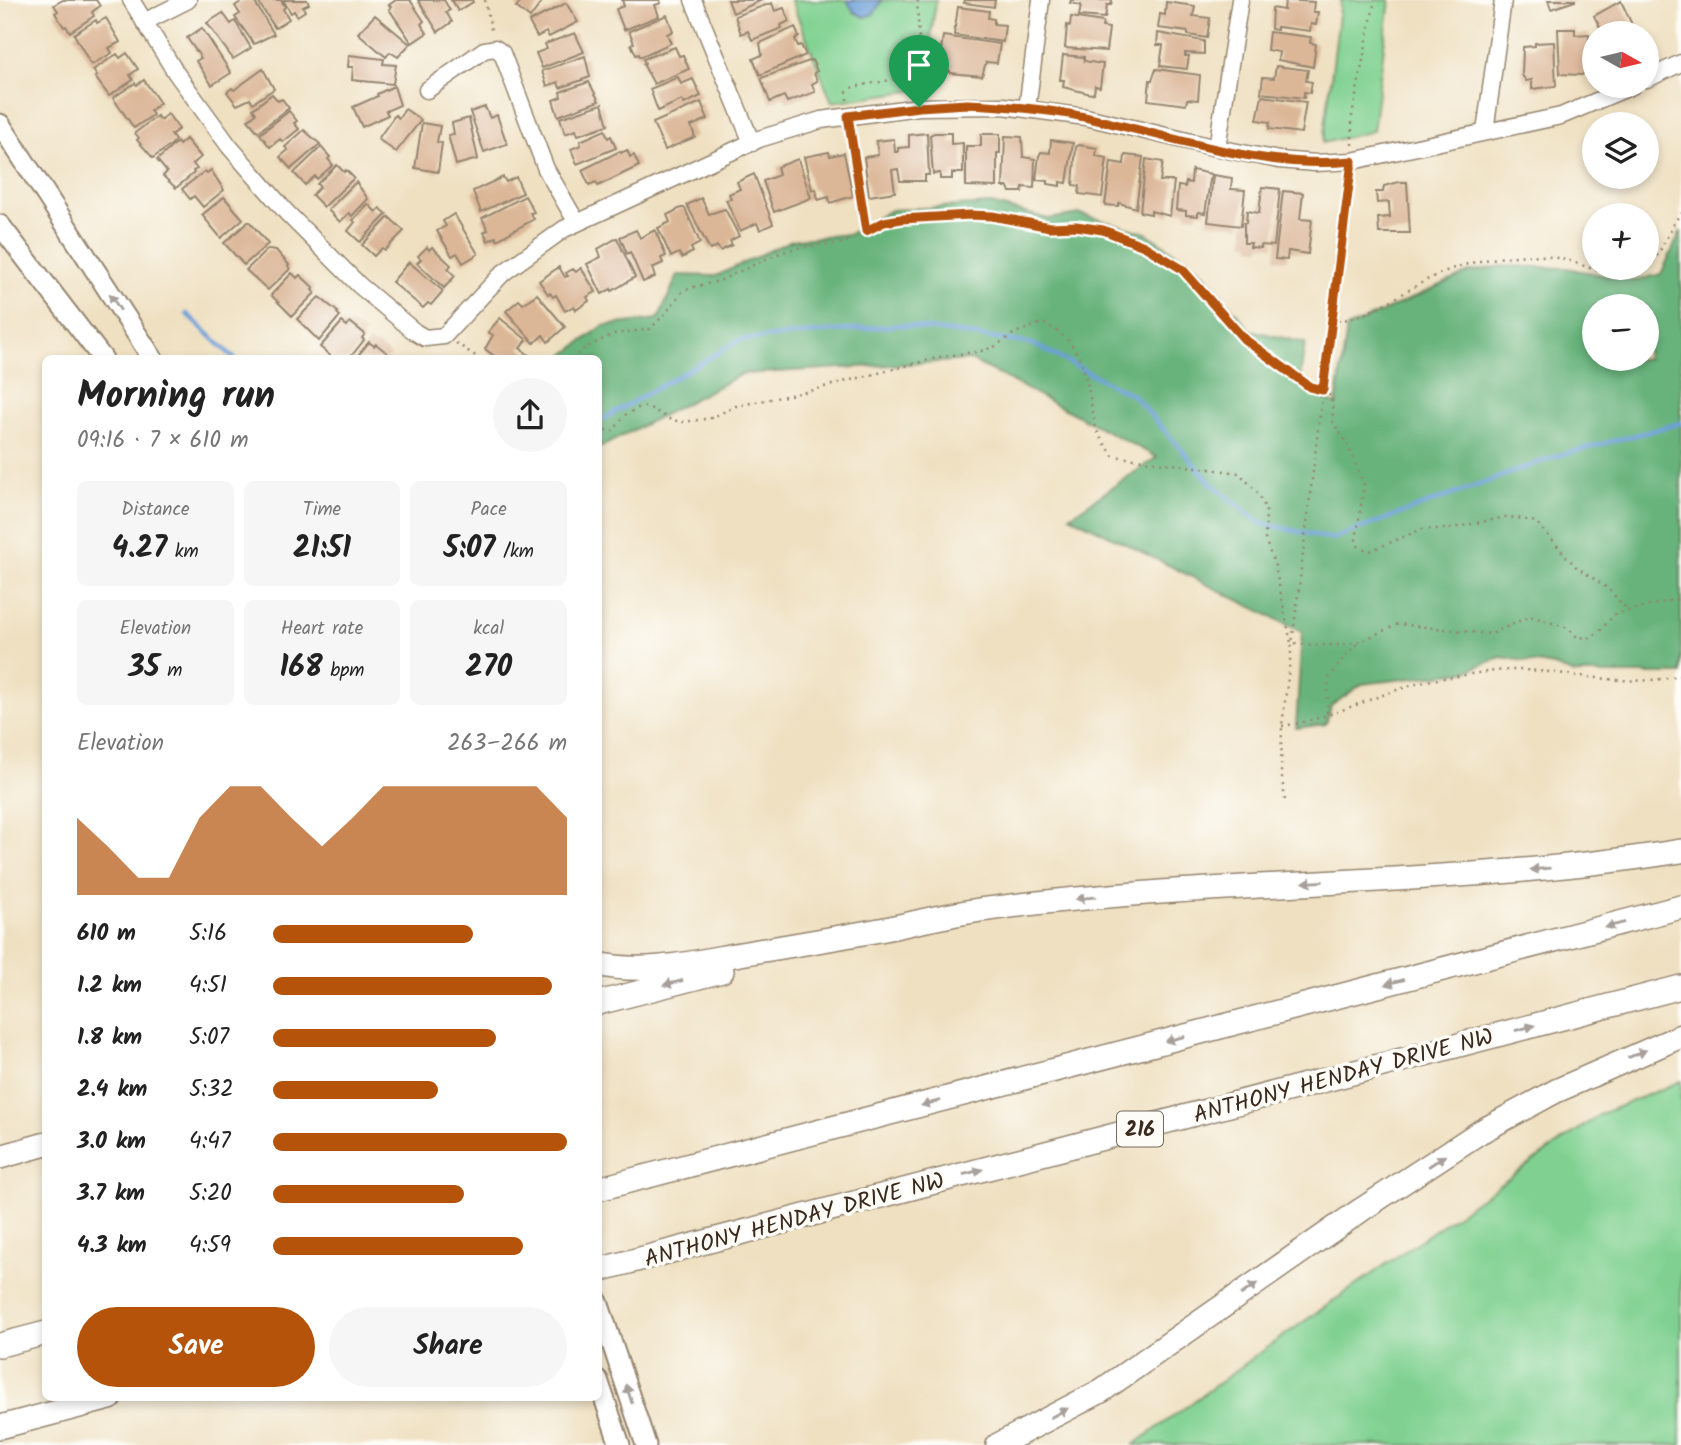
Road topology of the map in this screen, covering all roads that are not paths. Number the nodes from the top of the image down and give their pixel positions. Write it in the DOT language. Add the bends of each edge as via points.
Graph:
graph roads {
  1 [pos="131,0"];
  2 [pos="188,0"];
  3 [pos="693,0"];
  4 [pos="1041,0"];
  5 [pos="1240,0"];
  6 [pos="1503,0"];
  7 [pos="144,22"];
  8 [pos="1681,63"];
  9 [pos="1659,73"];
  10 [pos="427,90"];
  11 [pos="1604,98"];
  12 [pos="1027,109"];
  13 [pos="0,124"];
  14 [pos="1485,132"];
  15 [pos="752,143"];
  16 [pos="1217,148"];
  17 [pos="577,223"];
  18 [pos="0,225"];
  19 [pos="100,355"];
  20 [pos="150,355"];
  21 [pos="1681,851"];
  22 [pos="1681,908"];
  23 [pos="881,930"];
  24 [pos="602,965"];
  25 [pos="1681,987"];
  26 [pos="602,1002"];
  27 [pos="1681,1037"];
  28 [pos="42,1145"];
  29 [pos="0,1157"];
  30 [pos="602,1188"];
  31 [pos="602,1269"];
  32 [pos="602,1314"];
  33 [pos="42,1334"];
  34 [pos="0,1345"];
  35 [pos="602,1392"];
  36 [pos="99,1401"];
  37 [pos="0,1427"];
  38 [pos="620,1445"];
  39 [pos="646,1445"];
  40 [pos="998,1445"];
  1 -- 7 [label="street"];
  2 -- 7 [label="street"];
  3 -- 15 [label="street"];
  4 -- 12 [label="street"];
  5 -- 16 [label="street"];
  6 -- 14 [label="street"];
  7 -- 17 [label="street" via="229,146 287,213 359,285 425,338 444,336 503,273"];
  8 -- 9 [label="street"];
  10 -- 17 [label="street" via="484,50 495,48 502,53 546,169"];
  11 -- 14 [label="street" via="1561,116"];
  12 -- 15 [label="street" via="967,104 919,107 821,120"];
  12 -- 16 [label="street" via="1086,117"];
  20 -- 13 [label="main road, one-way"];
  14 -- 16 [label="street" via="1352,161 1298,163"];
  15 -- 17 [label="street"];
  18 -- 19 [label="main road"];
  21 -- 23 [label="highway, one-way" via="1617,862 1497,872 1144,892 986,909"];
  22 -- 30 [label="highway, one-way"];
  23 -- 24 [label="highway" via="653,968"];
  23 -- 26 [label="highway, one-way"];
  31 -- 25 [label="highway, ANTHONY HENDAY DRIVE NW / 216, one-way"];
  40 -- 27 [label="highway, one-way" via="1101,1391 1480,1132 1556,1091"];
  28 -- 29 [label="highway"];
  39 -- 32 [label="main road, one-way"];
  33 -- 34 [label="highway"];
  35 -- 38 [label="main road"];
  36 -- 37 [label="highway"];
}
